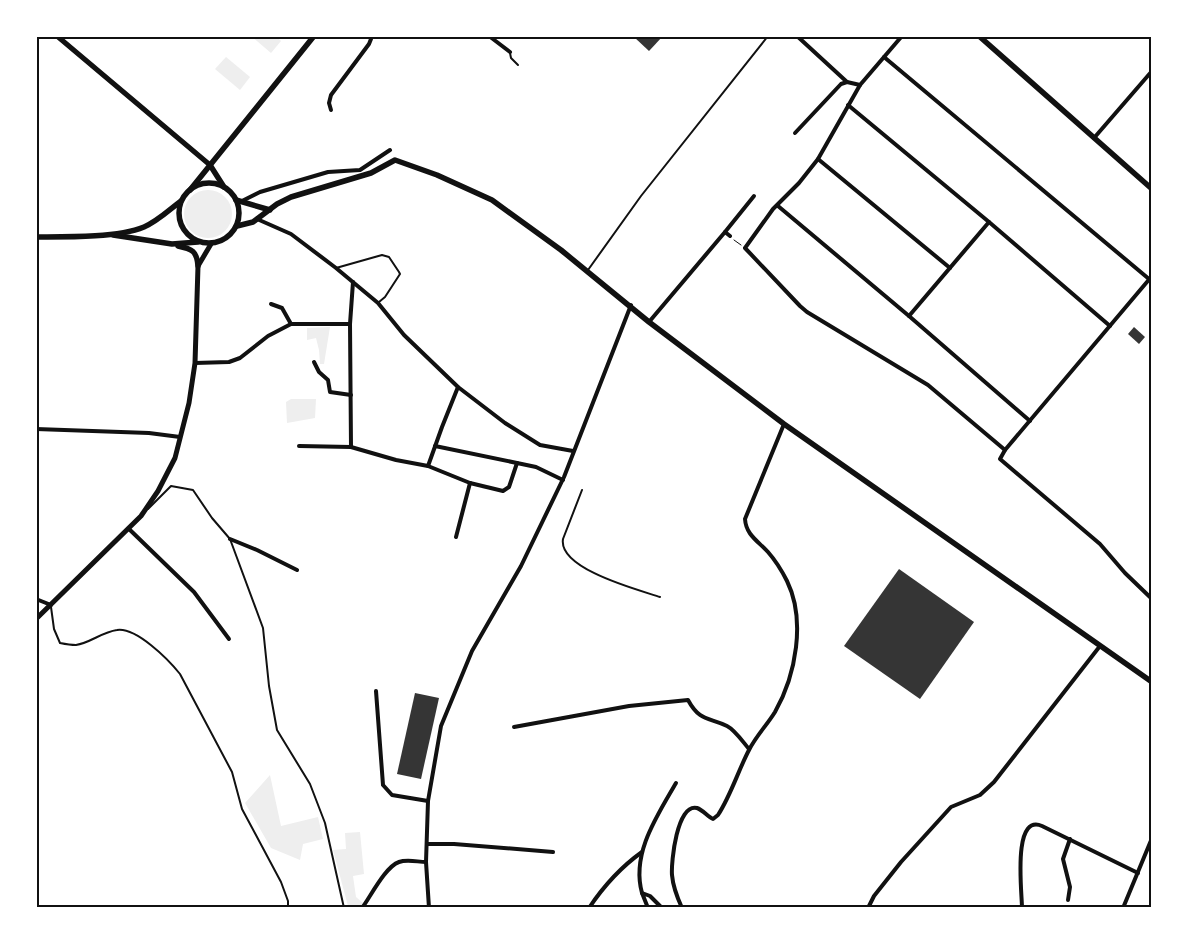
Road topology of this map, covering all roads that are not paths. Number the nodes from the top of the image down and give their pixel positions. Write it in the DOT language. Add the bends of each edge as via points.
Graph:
graph roads {
  1 [pos="57,36"];
  2 [pos="314,36"];
  3 [pos="369,36"];
  4 [pos="489,36"];
  5 [pos="768,36"];
  6 [pos="797,36"];
  7 [pos="902,36"];
  8 [pos="979,36"];
  9 [pos="510,52"];
  10 [pos="884,58"];
  11 [pos="518,65"];
  12 [pos="1152,72"];
  13 [pos="848,82"];
  14 [pos="860,85"];
  15 [pos="848,105"];
  16 [pos="331,110"];
  17 [pos="795,133"];
  18 [pos="1094,138"];
  19 [pos="390,150"];
  20 [pos="818,159"];
  21 [pos="210,165"];
  22 [pos="224,187"];
  23 [pos="1152,189"];
  24 [pos="190,190"];
  25 [pos="754,196"];
  26 [pos="181,201"];
  27 [pos="239,201"];
  28 [pos="778,206"];
  29 [pos="270,210"];
  30 [pos="257,219"];
  31 [pos="989,222"];
  32 [pos="237,226"];
  33 [pos="725,232"];
  34 [pos="108,234"];
  35 [pos="730,236"];
  36 [pos="36,237"];
  37 [pos="198,242"];
  38 [pos="172,244"];
  39 [pos="212,244"];
  40 [pos="198,266"];
  41 [pos="336,268"];
  42 [pos="950,268"];
  43 [pos="588,270"];
  44 [pos="1151,278"];
  45 [pos="353,282"];
  46 [pos="378,303"];
  47 [pos="271,304"];
  48 [pos="631,306"];
  49 [pos="909,316"];
  50 [pos="650,322"];
  51 [pos="291,324"];
  52 [pos="350,324"];
  53 [pos="1110,326"];
  54 [pos="314,362"];
  55 [pos="195,363"];
  56 [pos="458,387"];
  57 [pos="351,395"];
  58 [pos="1030,421"];
  59 [pos="784,424"];
  60 [pos="36,429"];
  61 [pos="180,437"];
  62 [pos="299,446"];
  63 [pos="435,446"];
  64 [pos="351,447"];
  65 [pos="1005,450"];
  66 [pos="574,452"];
  67 [pos="517,463"];
  68 [pos="428,466"];
  69 [pos="563,480"];
  70 [pos="470,483"];
  71 [pos="582,490"];
  72 [pos="141,516"];
  73 [pos="129,529"];
  74 [pos="456,537"];
  75 [pos="230,540"];
  76 [pos="297,570"];
  77 [pos="660,597"];
  78 [pos="36,599"];
  79 [pos="1152,599"];
  80 [pos="51,605"];
  81 [pos="36,619"];
  82 [pos="229,639"];
  83 [pos="1100,646"];
  84 [pos="1152,682"];
  85 [pos="376,691"];
  86 [pos="514,726"];
  87 [pos="750,749"];
  88 [pos="676,783"];
  89 [pos="428,800"];
  90 [pos="1152,838"];
  91 [pos="1070,839"];
  92 [pos="427,844"];
  93 [pos="1150,850"];
  94 [pos="553,852"];
  95 [pos="642,852"];
  96 [pos="426,862"];
  97 [pos="1138,873"];
  98 [pos="642,893"];
  99 [pos="1068,900"];
  100 [pos="288,908"];
  101 [pos="344,908"];
  102 [pos="362,908"];
  103 [pos="429,908"];
  104 [pos="589,908"];
  105 [pos="648,908"];
  106 [pos="662,908"];
  107 [pos="682,908"];
  108 [pos="868,908"];
  109 [pos="1022,908"];
  110 [pos="1123,908"];
  1 -- 21 [label="street"];
  2 -- 21 [label="main road"];
  3 -- 16 [label="street" via="369,44 331,95"];
  4 -- 9 [label="street"];
  5 -- 43 [label="lane" via="641,196"];
  6 -- 13 [label="street"];
  7 -- 10 [label="street"];
  8 -- 18 [label="main road"];
  9 -- 11 [label="lane"];
  10 -- 14 [label="street"];
  10 -- 44 [label="street"];
  12 -- 18 [label="street"];
  13 -- 14 [label="street"];
  13 -- 17 [label="street" via="841,84"];
  14 -- 15 [label="street"];
  15 -- 20 [label="street"];
  15 -- 31 [label="street"];
  18 -- 23 [label="main road"];
  19 -- 27 [label="street" via="360,170 328,172"];
  20 -- 28 [label="street"];
  20 -- 42 [label="street"];
  21 -- 22 [label="main road"];
  21 -- 24 [label="main road"];
  22 -- 24 [label="main road" via="207,183"];
  22 -- 27 [label="main road"];
  24 -- 26 [label="main road"];
  25 -- 33 [label="street"];
  26 -- 34 [label="main road" via="142,228"];
  26 -- 37 [label="main road" via="181,225 188,236"];
  27 -- 29 [label="main road"];
  27 -- 32 [label="main road"];
  28 -- 49 [label="street"];
  28 -- 65 [label="street" via="745,248 800,306 928,385"];
  29 -- 30 [label="main road"];
  29 -- 43 [label="main road" via="303,193 371,173 395,160 492,200"];
  30 -- 32 [label="main road"];
  30 -- 41 [label="street" via="291,234"];
  31 -- 42 [label="street"];
  31 -- 53 [label="street"];
  32 -- 39 [label="main road" via="226,238"];
  33 -- 35 [label="street"];
  33 -- 50 [label="street"];
  34 -- 36 [label="main road"];
  34 -- 38 [label="main road"];
  37 -- 38 [label="main road"];
  37 -- 39 [label="main road"];
  38 -- 40 [label="main road" via="194,252"];
  39 -- 40 [label="street"];
  40 -- 55 [label="street"];
  41 -- 45 [label="street"];
  41 -- 46 [label="lane" via="382,255 389,257 400,274"];
  42 -- 49 [label="street"];
  43 -- 48 [label="main road"];
  44 -- 53 [label="street"];
  45 -- 46 [label="street"];
  45 -- 52 [label="street"];
  46 -- 56 [label="street" via="404,334"];
  47 -- 51 [label="street" via="282,308"];
  48 -- 50 [label="main road"];
  48 -- 66 [label="street"];
  49 -- 58 [label="street"];
  50 -- 59 [label="main road"];
  51 -- 52 [label="street"];
  51 -- 55 [label="street" via="268,336 240,358 229,362"];
  52 -- 57 [label="street"];
  53 -- 58 [label="street"];
  54 -- 57 [label="street" via="328,380 330,392"];
  55 -- 61 [label="street"];
  56 -- 63 [label="street"];
  56 -- 66 [label="street" via="540,445"];
  57 -- 64 [label="street"];
  58 -- 65 [label="street"];
  59 -- 83 [label="main road"];
  59 -- 87 [label="street" via="745,519 748,532 769,554 786,580 794,597 798,618 789,684"];
  60 -- 61 [label="street"];
  61 -- 72 [label="street" via="158,491"];
  62 -- 64 [label="street"];
  63 -- 67 [label="street"];
  63 -- 68 [label="street"];
  64 -- 68 [label="street"];
  65 -- 79 [label="street" via="1000,459 1100,544"];
  66 -- 69 [label="street"];
  67 -- 69 [label="street" via="536,467"];
  67 -- 70 [label="street" via="506,490"];
  68 -- 70 [label="street"];
  69 -- 89 [label="street" via="521,566 472,651 441,726"];
  70 -- 74 [label="street"];
  71 -- 77 [label="lane" via="563,539 565,550 588,571"];
  72 -- 73 [label="street"];
  72 -- 75 [label="lane" via="171,486 193,490"];
  73 -- 80 [label="street"];
  73 -- 82 [label="street" via="194,592"];
  75 -- 76 [label="street"];
  75 -- 101 [label="lane" via="263,628 277,730 310,784 325,823"];
  78 -- 80 [label="street"];
  80 -- 81 [label="street"];
  80 -- 100 [label="lane" via="54,629 60,643 75,645 117,630 128,630 155,648 180,674 232,772 242,809 281,882"];
  83 -- 84 [label="main road"];
  83 -- 108 [label="street" via="994,782 980,795 951,807 901,862"];
  85 -- 89 [label="street" via="383,785 392,795"];
  86 -- 87 [label="street" via="629,706 688,700 693,710 706,719 728,726"];
  87 -- 107 [label="street" via="716,818 693,808 677,832 672,873 674,890"];
  88 -- 95 [label="street"];
  89 -- 92 [label="street"];
  90 -- 93 [label="street"];
  91 -- 97 [label="street"];
  91 -- 99 [label="street" via="1063,859 1070,887"];
  91 -- 109 [label="street" via="1038,824 1028,827 1024,833 1019,873"];
  92 -- 94 [label="street"];
  92 -- 96 [label="street"];
  93 -- 97 [label="street"];
  95 -- 98 [label="street" via="638,875"];
  95 -- 104 [label="street" via="626,865"];
  96 -- 102 [label="street" via="395,864"];
  96 -- 103 [label="street"];
  97 -- 110 [label="street"];
  98 -- 105 [label="street"];
  98 -- 106 [label="street"];
}
